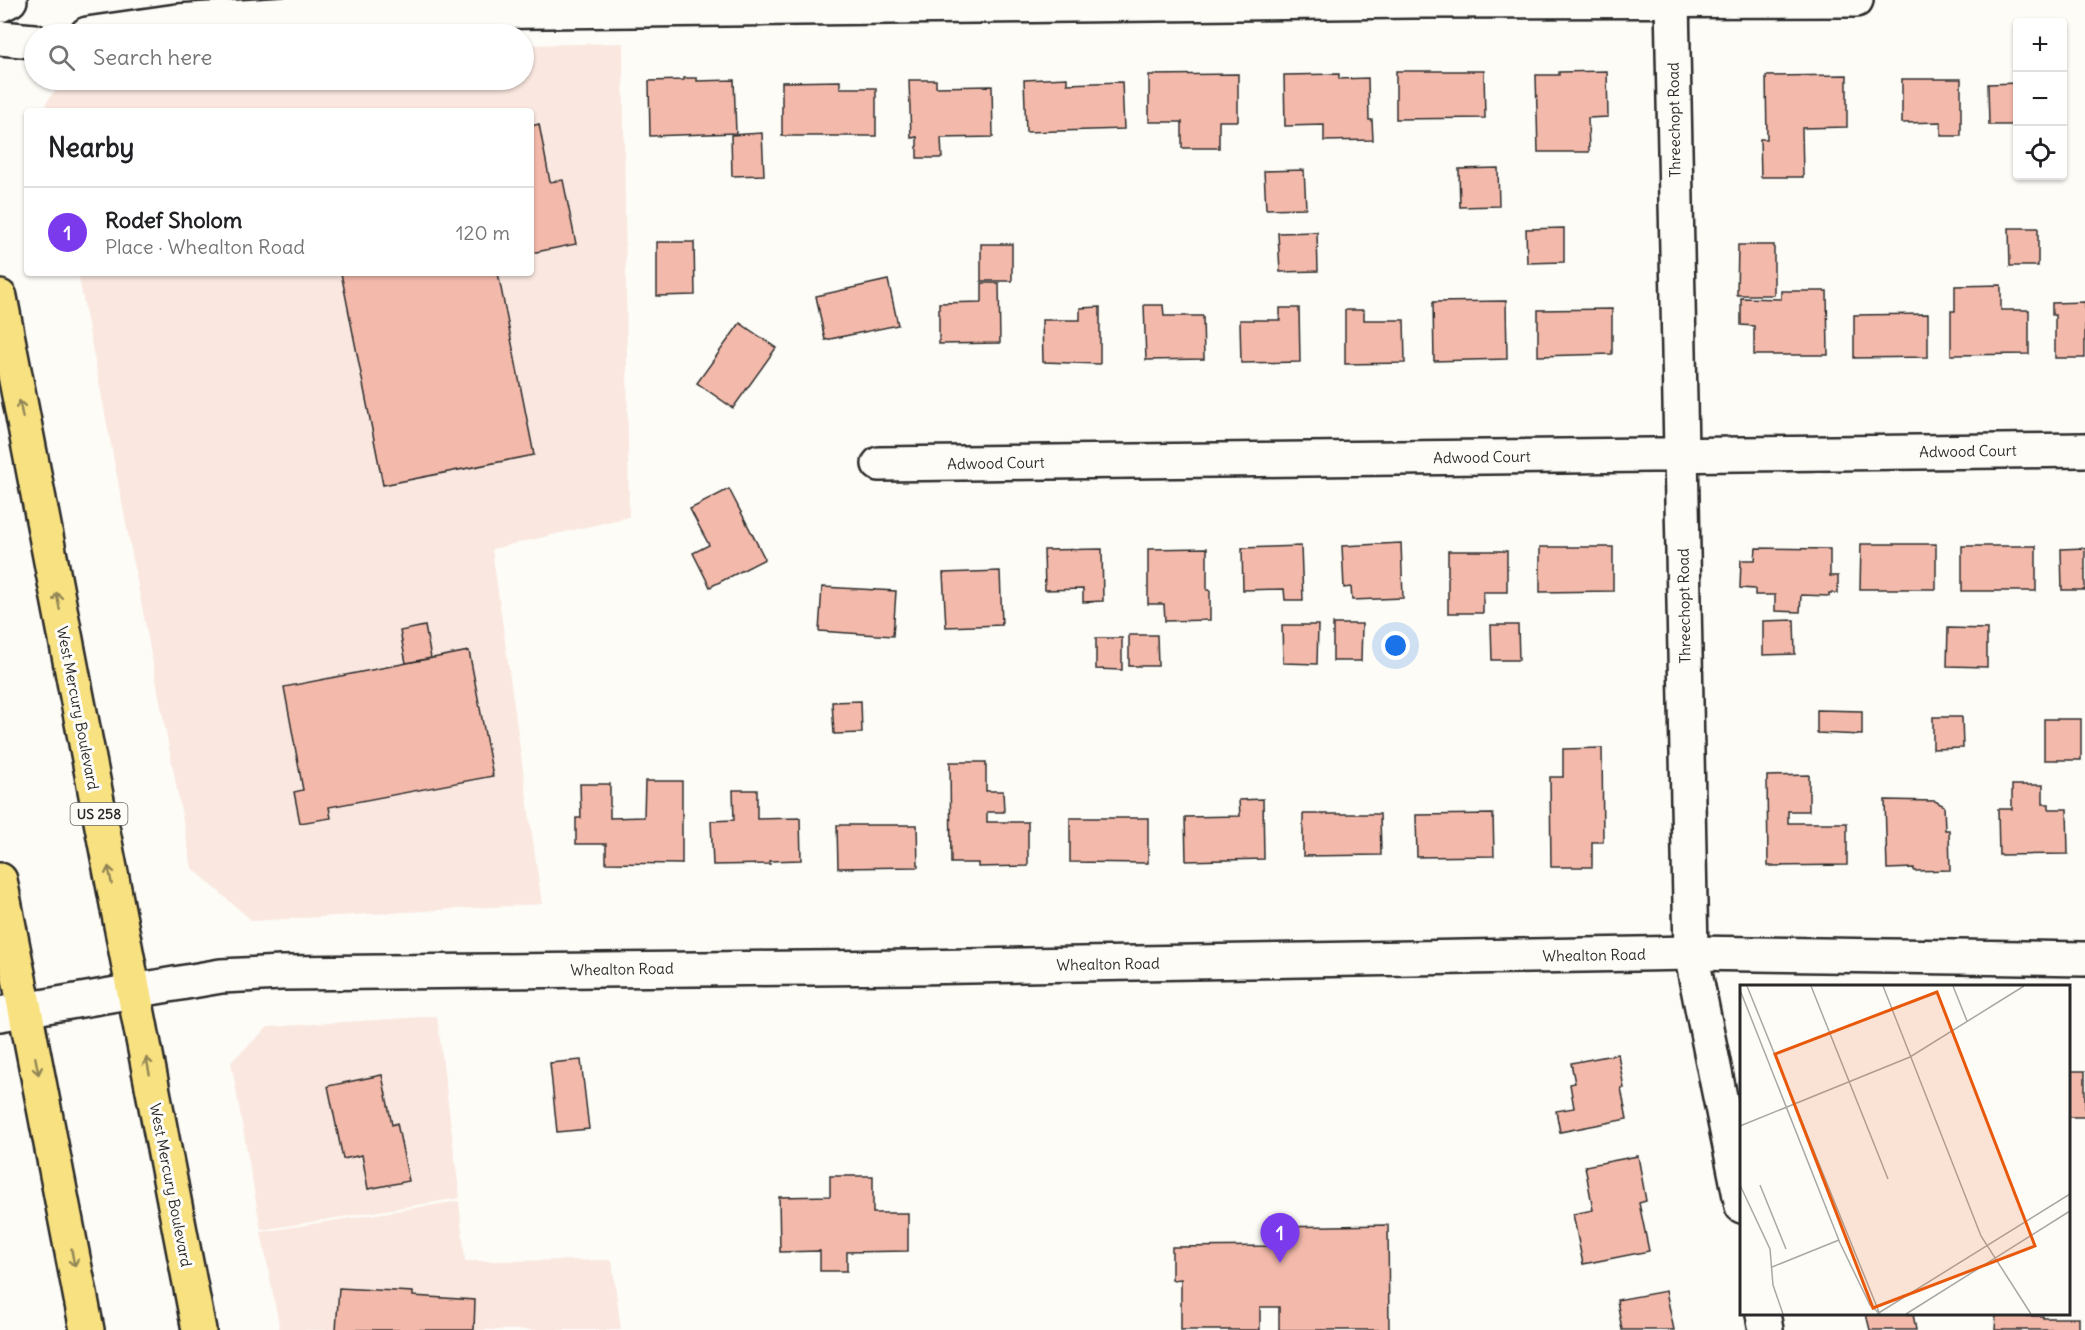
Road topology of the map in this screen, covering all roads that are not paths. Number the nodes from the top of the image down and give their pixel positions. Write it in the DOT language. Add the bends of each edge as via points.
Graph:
graph roads {
  1 [pos="10,0"];
  2 [pos="1672,0"];
  3 [pos="1856,0"];
  4 [pos="567,5"];
  5 [pos="0,6"];
  6 [pos="156,24"];
  7 [pos="0,38"];
  8 [pos="24,40"];
  9 [pos="0,297"];
  10 [pos="2085,450"];
  11 [pos="1681,455"];
  12 [pos="879,464"];
  13 [pos="0,880"];
  14 [pos="1691,953"];
  15 [pos="2085,959"];
  16 [pos="132,990"];
  17 [pos="13,1011"];
  18 [pos="1740,1196"];
  19 [pos="1763,1315"];
  20 [pos="87,1330"];
  21 [pos="199,1330"];
  22 [pos="1766,1330"];
  1 -- 5 [label="street"];
  2 -- 3 [label="street"];
  2 -- 4 [label="street"];
  2 -- 11 [label="street, Threechopt Road"];
  4 -- 6 [label="street" via="291,14"];
  7 -- 8 [label="street"];
  16 -- 9 [label="highway, West Mercury Boulevard / US 258, one-way"];
  10 -- 11 [label="street, Adwood Court"];
  11 -- 12 [label="street, Adwood Court"];
  11 -- 14 [label="street, Threechopt Road"];
  13 -- 17 [label="highway"];
  14 -- 15 [label="street, Whealton Road"];
  14 -- 16 [label="street, Whealton Road" via="938,967 339,971 221,976"];
  14 -- 18 [label="street, Threechopt Road"];
  16 -- 17 [label="street, Whealton Road"];
  21 -- 16 [label="highway, West Mercury Boulevard / US 258, one-way"];
  17 -- 20 [label="highway, one-way"];
  19 -- 22 [label="street"];
}
